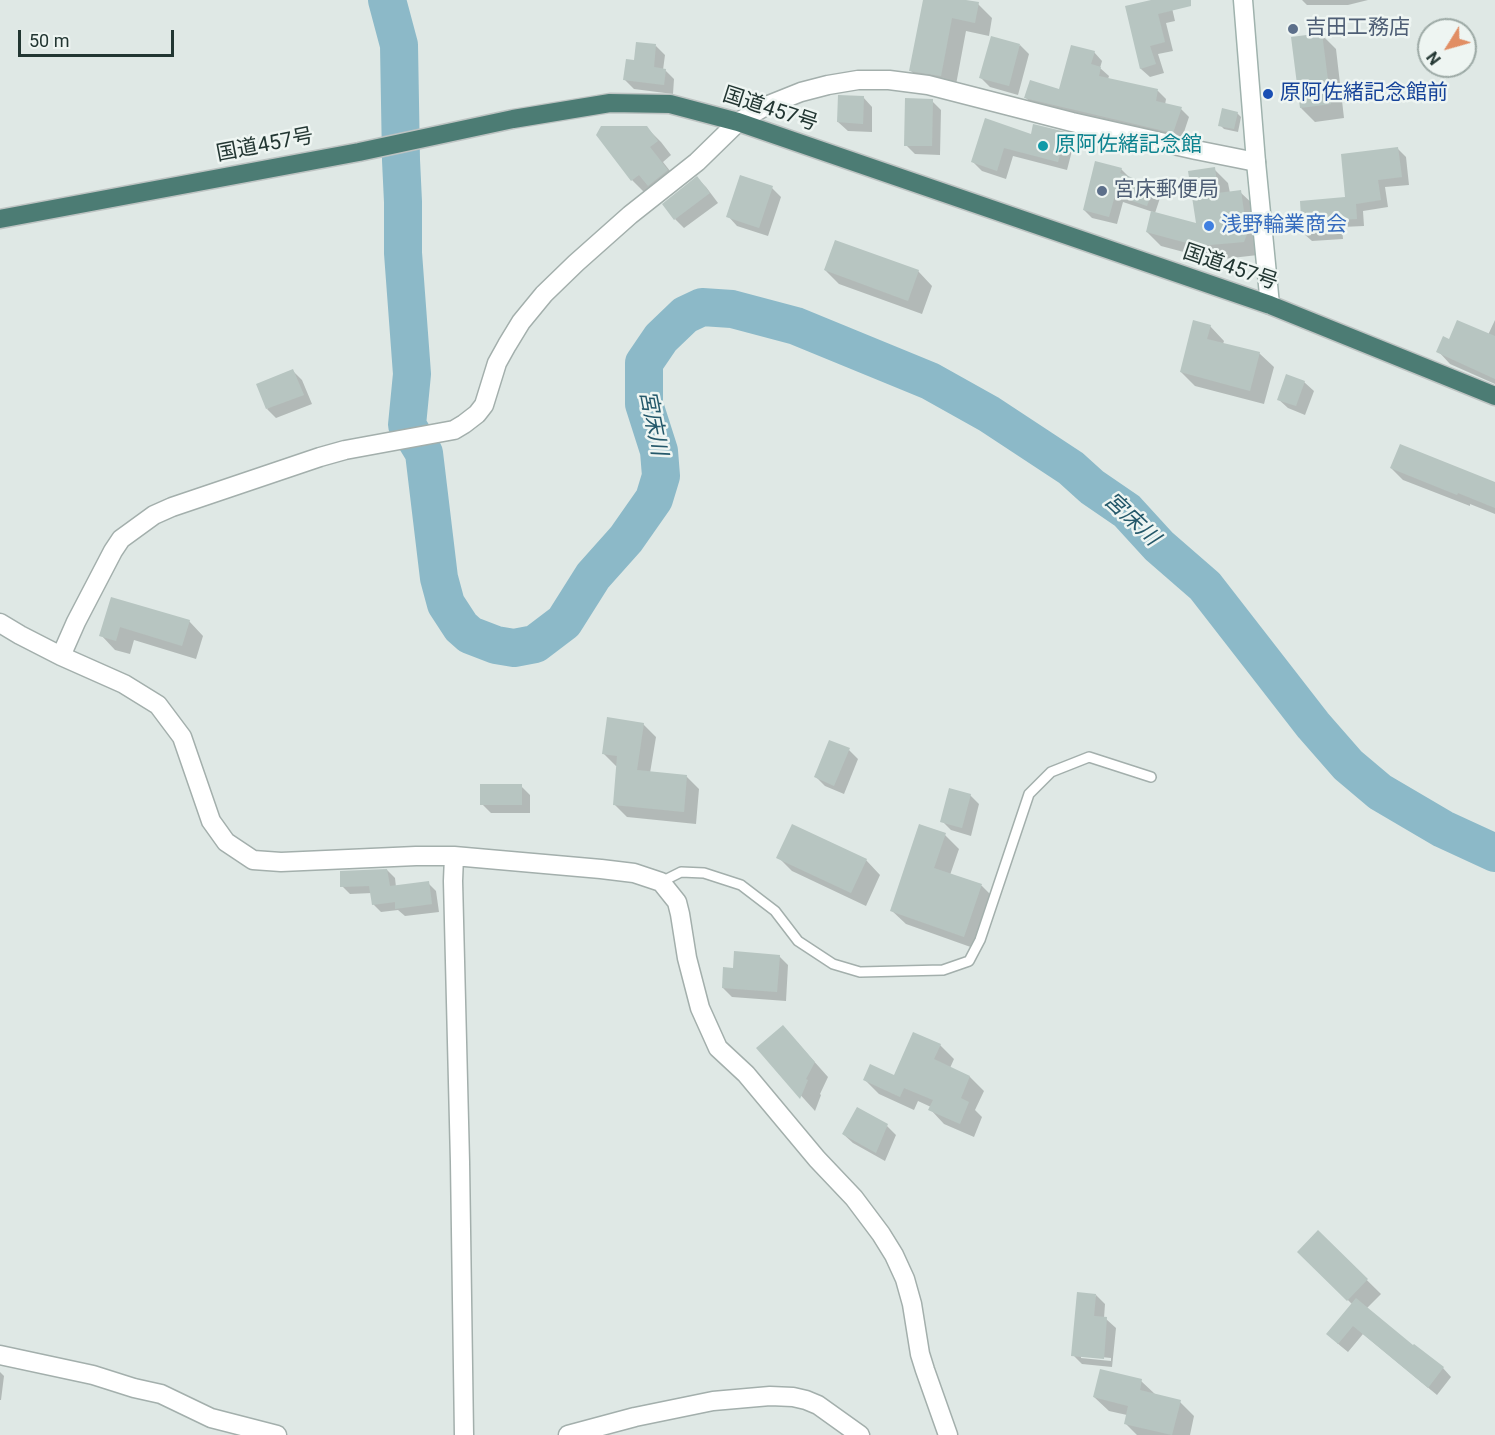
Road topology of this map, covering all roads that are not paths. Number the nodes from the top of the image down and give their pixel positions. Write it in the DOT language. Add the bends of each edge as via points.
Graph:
graph roads {
  1 [pos="1242,0"];
  2 [pos="738,122"];
  3 [pos="1256,162"];
  4 [pos="0,219"];
  5 [pos="1270,305"];
  6 [pos="1495,396"];
  7 [pos="0,623"];
  8 [pos="62,656"];
  9 [pos="1151,777"];
  10 [pos="454,856"];
  11 [pos="661,882"];
  12 [pos="0,1355"];
  13 [pos="277,1435"];
  14 [pos="464,1435"];
  15 [pos="568,1435"];
  16 [pos="860,1435"];
  17 [pos="948,1435"];
  1 -- 3 [label="street"];
  2 -- 3 [label="street" via="801,92 858,80 889,80 928,85 1072,122"];
  2 -- 4 [label="highway, 国道457号" via="670,104 610,103"];
  2 -- 5 [label="highway, 国道457号"];
  2 -- 8 [label="street" via="544,294 507,345 477,414 454,429 345,450 154,515 121,539 113,550"];
  3 -- 5 [label="street"];
  5 -- 6 [label="highway, 国道457号"];
  7 -- 8 [label="street"];
  8 -- 10 [label="street" via="124,684 158,705 183,737 210,821 226,842 253,860"];
  9 -- 11 [label="lane" via="1089,758 1050,772 1029,794 980,940 969,961 943,970 860,972 832,964 798,940 775,911 741,885 704,873 681,872"];
  10 -- 11 [label="street" via="612,870"];
  10 -- 14 [label="street"];
  11 -- 17 [label="street" via="677,902 700,1008 718,1048 746,1074 854,1198 894,1255 912,1304 925,1370"];
  12 -- 13 [label="street" via="161,1394 211,1418"];
  15 -- 16 [label="street" via="704,1403 770,1396 793,1397 818,1405"];
}
